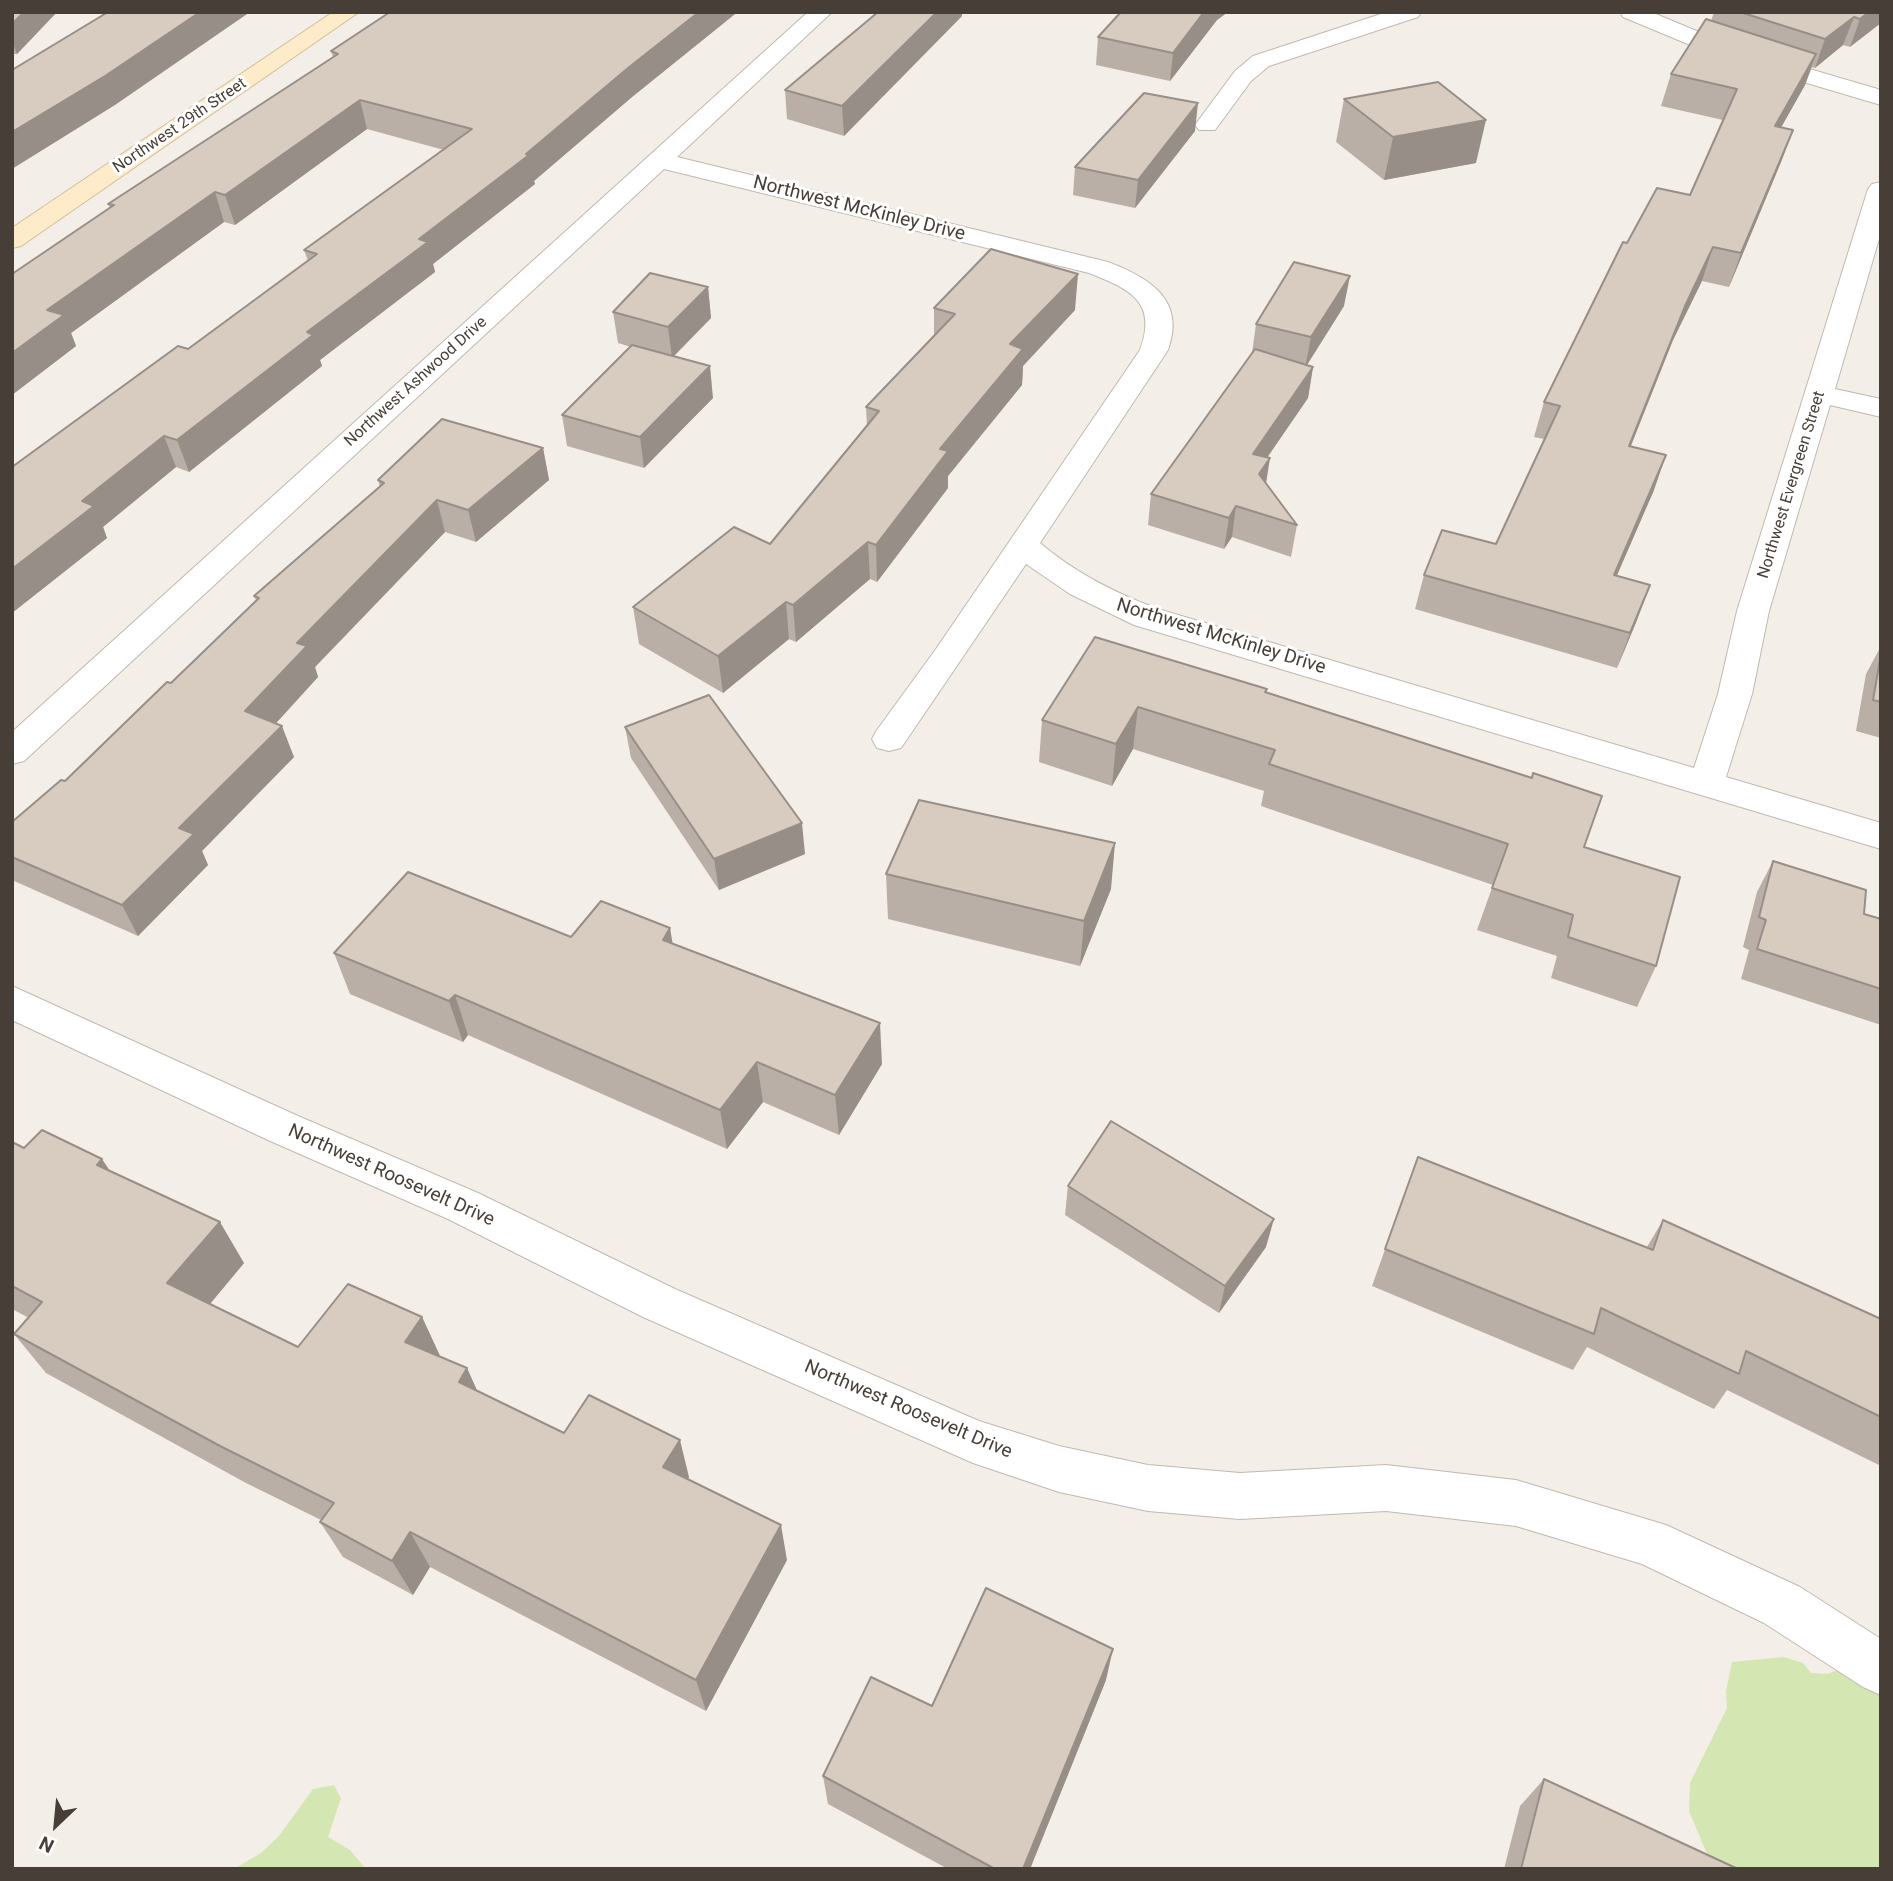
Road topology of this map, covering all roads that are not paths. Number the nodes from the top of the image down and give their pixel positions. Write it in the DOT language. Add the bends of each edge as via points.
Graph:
graph roads {
  1 [pos="348,12"];
  2 [pos="821,12"];
  3 [pos="1410,12"];
  4 [pos="1631,12"];
  5 [pos="1881,98"];
  6 [pos="1207,125"];
  7 [pos="659,160"];
  8 [pos="1881,189"];
  9 [pos="12,240"];
  10 [pos="1819,394"];
  11 [pos="1881,408"];
  12 [pos="1023,545"];
  13 [pos="889,739"];
  14 [pos="12,752"];
  15 [pos="1707,782"];
  16 [pos="1881,836"];
  17 [pos="12,1002"];
  18 [pos="1881,1669"];
  1 -- 9 [label="street, Northwest 29th Street"];
  2 -- 7 [label="street, Northwest Ashwood Drive"];
  3 -- 6 [label="street" via="1261,61 1243,76"];
  4 -- 5 [label="street" via="1727,52"];
  7 -- 12 [label="street, Northwest McKinley Drive" via="1083,261 1117,273 1143,291 1155,305 1161,328 1154,350"];
  7 -- 14 [label="street, Northwest Ashwood Drive"];
  8 -- 10 [label="street, Northwest Evergreen Street"];
  10 -- 11 [label="street"];
  10 -- 15 [label="street, Northwest Evergreen Street"];
  12 -- 13 [label="street"];
  12 -- 15 [label="street, Northwest McKinley Drive" via="1096,597 1146,617"];
  15 -- 16 [label="street, Northwest McKinley Drive"];
  17 -- 18 [label="street, Northwest Roosevelt Drive" via="463,1206 659,1303 974,1441 1059,1469 1148,1488 1240,1496 1386,1488 1516,1503 1648,1542 1782,1605"];
}
